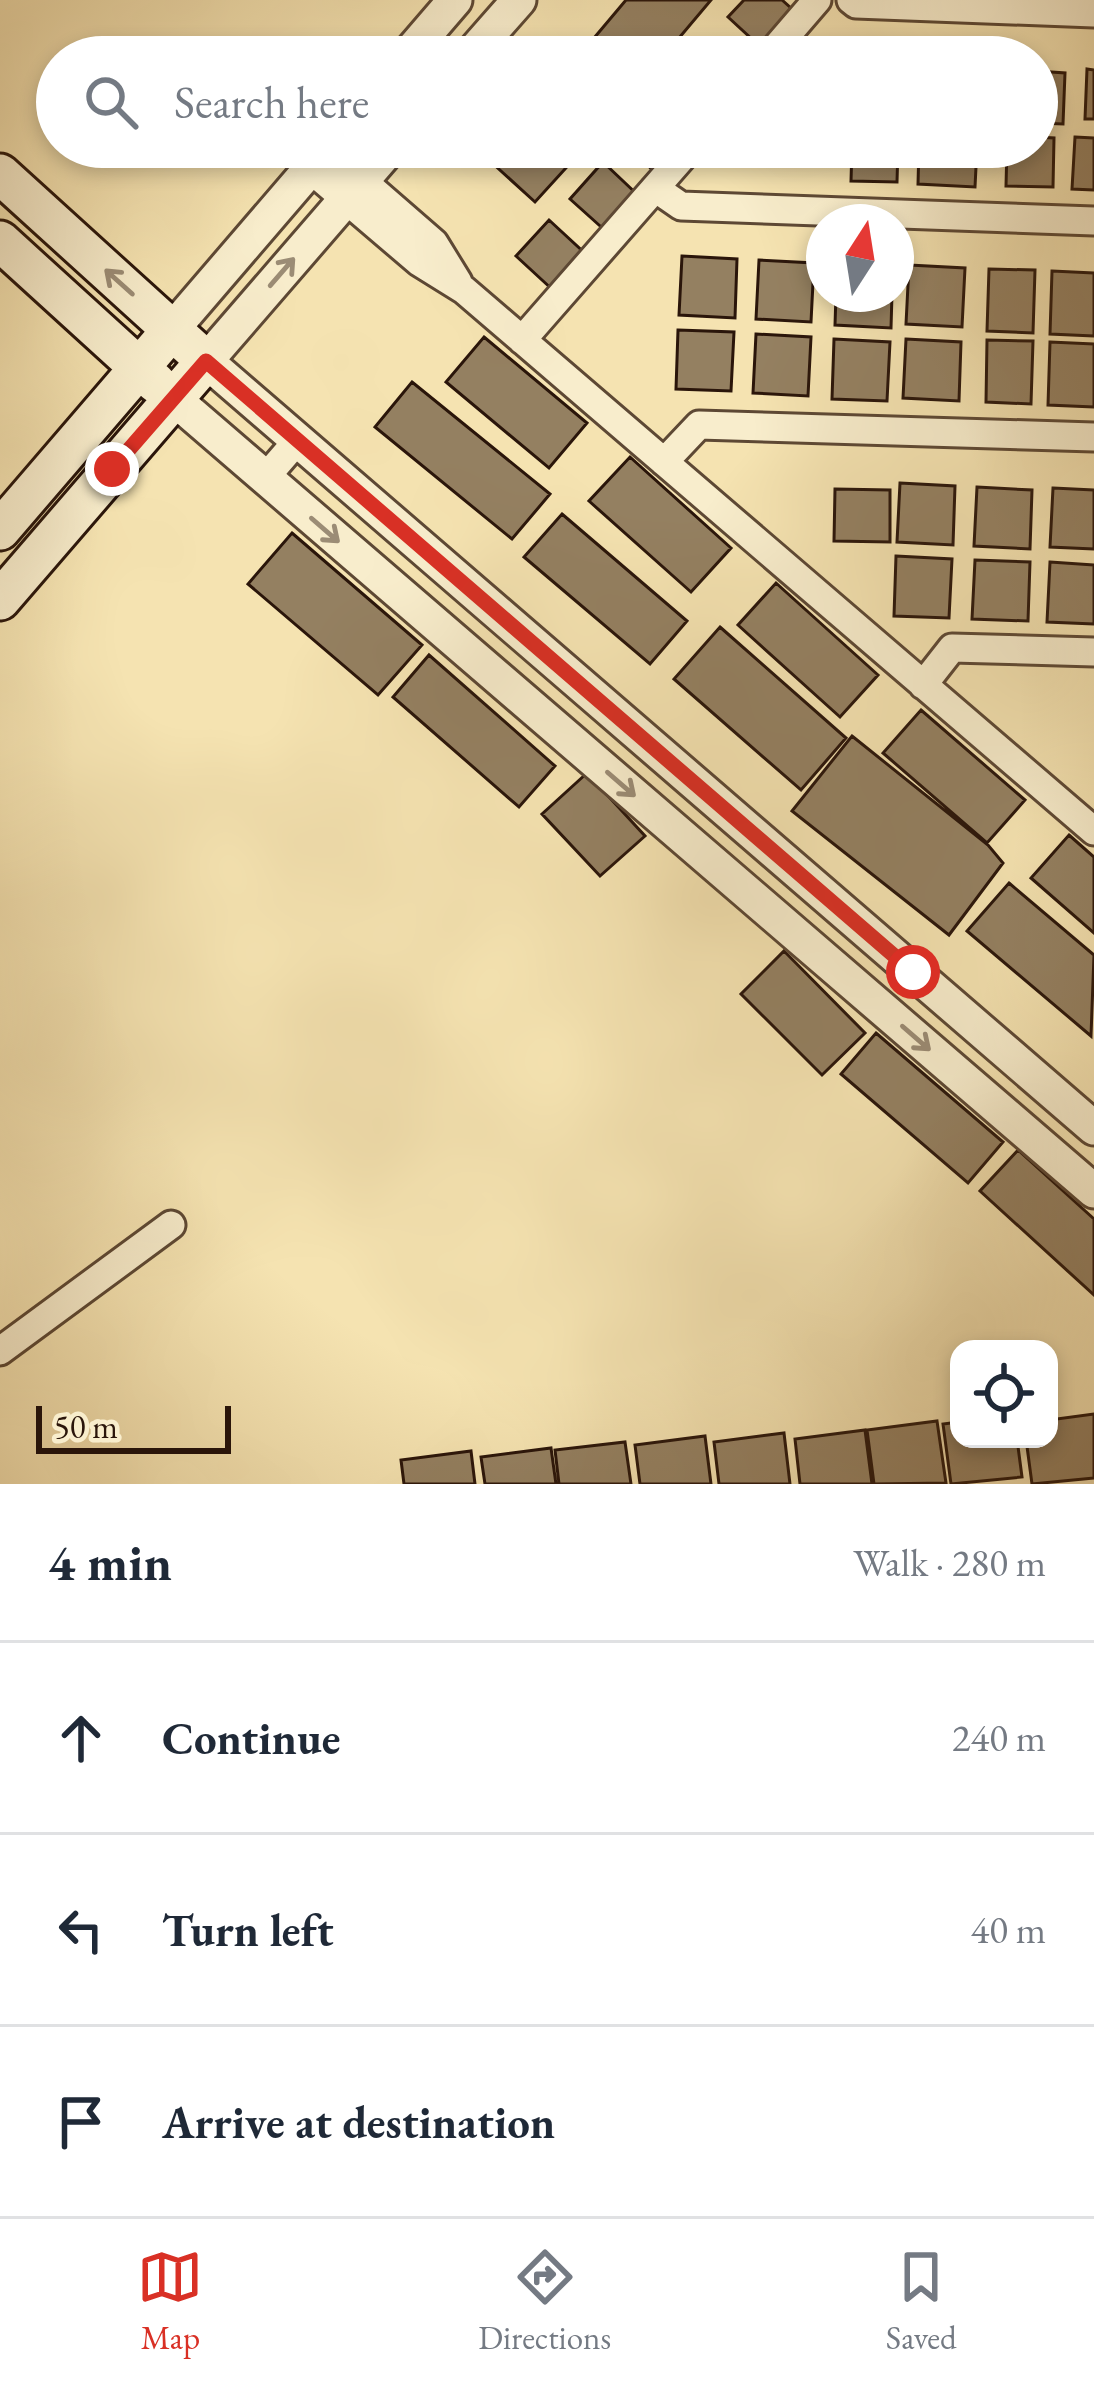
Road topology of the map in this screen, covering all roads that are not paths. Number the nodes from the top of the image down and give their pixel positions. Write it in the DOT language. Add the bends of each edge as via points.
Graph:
graph roads {
  1 [pos="519,0"];
  2 [pos="817,0"];
  3 [pos="851,0"];
  4 [pos="452,3"];
  5 [pos="1094,13"];
  6 [pos="424,36"];
  7 [pos="472,36"];
  8 [pos="488,36"];
  9 [pos="786,36"];
  10 [pos="311,168"];
  11 [pos="334,168"];
  12 [pos="373,168"];
  13 [pos="673,168"];
  14 [pos="0,174"];
  15 [pos="655,188"];
  16 [pos="354,190"];
  17 [pos="1094,221"];
  18 [pos="0,241"];
  19 [pos="76,243"];
  20 [pos="42,280"];
  21 [pos="171,331"];
  22 [pos="522,340"];
  23 [pos="206,361"];
  24 [pos="140,368"];
  25 [pos="173,398"];
  26 [pos="1094,437"];
  27 [pos="297,441"];
  28 [pos="664,462"];
  29 [pos="265,478"];
  30 [pos="9,520"];
  31 [pos="51,540"];
  32 [pos="0,600"];
  33 [pos="1094,652"];
  34 [pos="923,685"];
  35 [pos="1094,831"];
  36 [pos="1094,1128"];
  37 [pos="1094,1191"];
  38 [pos="172,1226"];
  39 [pos="4,1340"];
  1 -- 8 [label="street"];
  2 -- 9 [label="street"];
  3 -- 5 [label="street"];
  4 -- 6 [label="street"];
  4 -- 7 [label="street"];
  10 -- 21 [label="street"];
  11 -- 16 [label="street"];
  12 -- 16 [label="street"];
  13 -- 15 [label="street"];
  14 -- 19 [label="main road"];
  15 -- 17 [label="street" via="681,206"];
  15 -- 22 [label="street"];
  16 -- 22 [label="street" via="418,262"];
  23 -- 16 [label="street, one-way"];
  18 -- 20 [label="main road"];
  19 -- 20 [label="main road"];
  21 -- 19 [label="main road, one-way"];
  20 -- 24 [label="main road"];
  21 -- 23 [label="main road"];
  21 -- 24 [label="main road"];
  22 -- 28 [label="street"];
  23 -- 25 [label="main road"];
  23 -- 27 [label="street"];
  24 -- 25 [label="main road"];
  24 -- 30 [label="main road"];
  25 -- 29 [label="street"];
  25 -- 31 [label="main road"];
  26 -- 28 [label="street" via="699,424"];
  27 -- 29 [label="street"];
  27 -- 36 [label="street"];
  28 -- 34 [label="street"];
  29 -- 37 [label="street, one-way"];
  30 -- 31 [label="main road"];
  31 -- 32 [label="main road"];
  33 -- 34 [label="street" via="952,648"];
  34 -- 35 [label="street"];
  38 -- 39 [label="street"];
}
